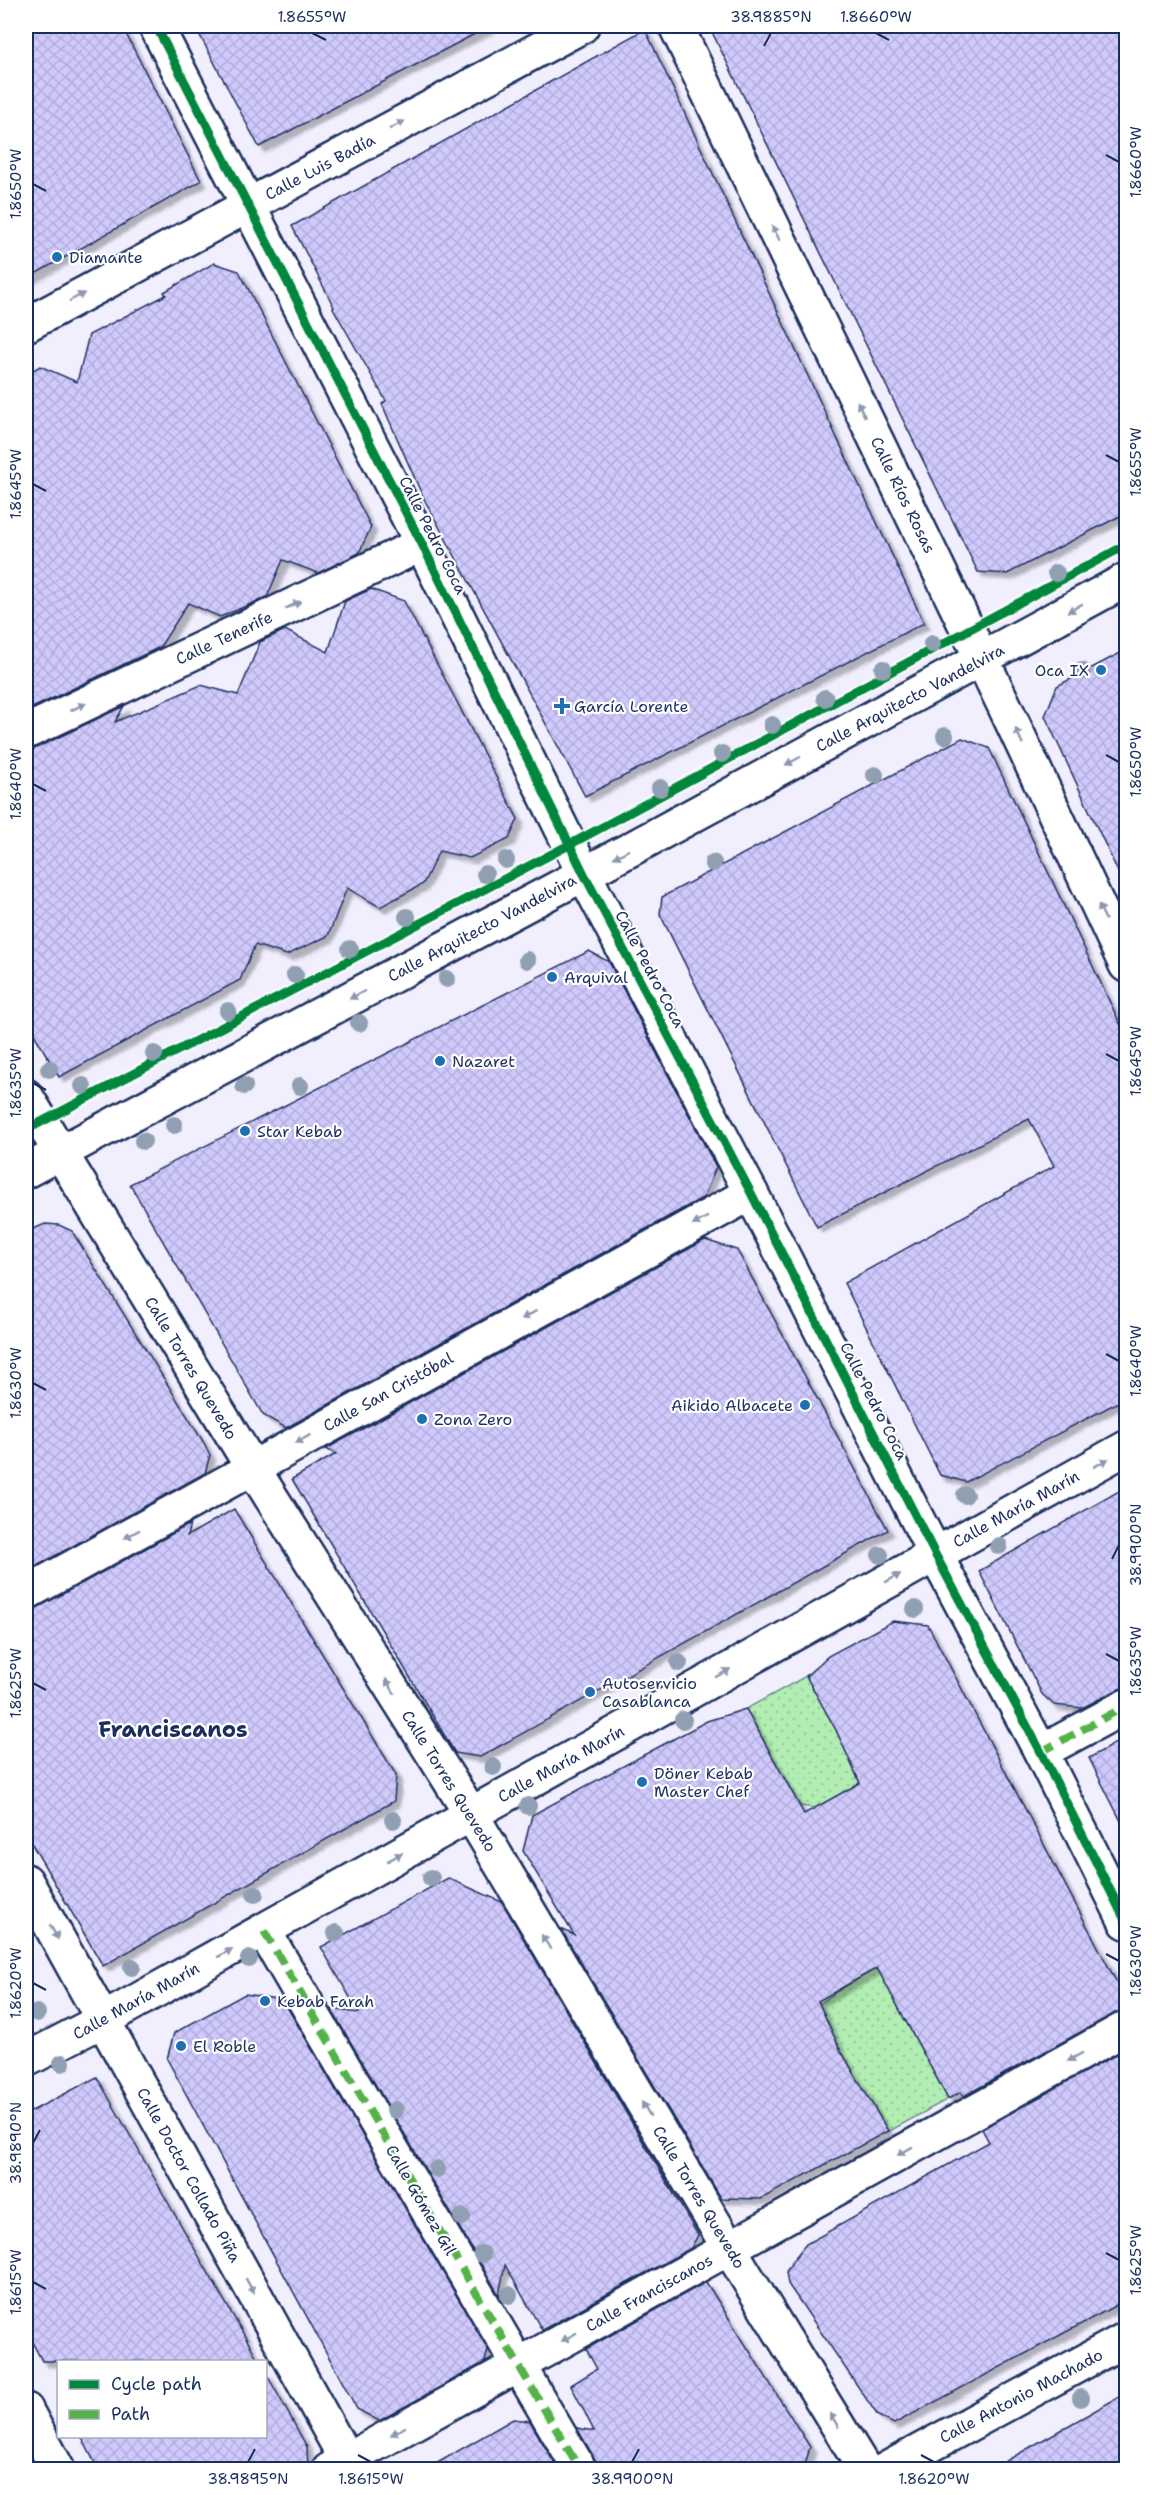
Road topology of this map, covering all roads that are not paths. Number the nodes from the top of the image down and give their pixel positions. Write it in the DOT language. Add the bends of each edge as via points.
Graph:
graph roads {
  1 [pos="156,26"];
  2 [pos="582,26"];
  3 [pos="676,26"];
  4 [pos="248,206"];
  5 [pos="26,325"];
  6 [pos="422,544"];
  7 [pos="1126,580"];
  8 [pos="982,659"];
  9 [pos="26,732"];
  10 [pos="584,874"];
  11 [pos="1126,965"];
  12 [pos="26,1096"];
  13 [pos="60,1153"];
  14 [pos="26,1171"];
  15 [pos="751,1193"];
  16 [pos="1126,1448"];
  17 [pos="252,1467"];
  18 [pos="935,1554"];
  19 [pos="26,1593"];
  20 [pos="1126,1706"];
  21 [pos="1041,1752"];
  22 [pos="471,1814"];
  23 [pos="26,1881"];
  24 [pos="1126,1922"];
  25 [pos="264,1931"];
  26 [pos="103,2020"];
  27 [pos="1126,2028"];
  28 [pos="26,2060"];
  29 [pos="729,2248"];
  30 [pos="1126,2339"];
  31 [pos="518,2366"];
  32 [pos="26,2410"];
  33 [pos="342,2466"];
  34 [pos="58,2469"];
  35 [pos="580,2469"];
  36 [pos="865,2469"];
  37 [pos="885,2469"];
  1 -- 4 [label="street, Calle Pedro Coca"];
  4 -- 2 [label="street, Calle Luis Badía, one-way"];
  8 -- 3 [label="street, Calle Ríos Rosas, one-way"];
  5 -- 4 [label="street, Calle Luis Badía, one-way"];
  4 -- 6 [label="street, Calle Pedro Coca"];
  9 -- 6 [label="street, Calle Tenerife, one-way"];
  6 -- 10 [label="street, Calle Pedro Coca"];
  7 -- 8 [label="street, Calle Arquitecto Vandelvira, one-way"];
  8 -- 10 [label="street, Calle Arquitecto Vandelvira, one-way"];
  11 -- 8 [label="street, Calle Ríos Rosas, one-way"];
  10 -- 13 [label="street, Calle Arquitecto Vandelvira, one-way"];
  10 -- 15 [label="street, Calle Pedro Coca"];
  12 -- 13 [label="street, Calle Torres Quevedo"];
  13 -- 14 [label="street, Calle Arquitecto Vandelvira"];
  13 -- 17 [label="street, Calle Torres Quevedo"];
  15 -- 17 [label="street, Calle San Cristóbal, one-way"];
  15 -- 18 [label="street, Calle Pedro Coca"];
  18 -- 16 [label="street, Calle María Marín, one-way"];
  17 -- 19 [label="street, Calle San Cristóbal, one-way"];
  22 -- 17 [label="street, Calle Torres Quevedo, one-way"];
  18 -- 21 [label="street, Calle Pedro Coca"];
  22 -- 18 [label="street, Calle María Marín, one-way"];
  20 -- 21 [label="street"];
  21 -- 24 [label="street, Calle Pedro Coca"];
  25 -- 22 [label="street, Calle María Marín, one-way"];
  29 -- 22 [label="street, Calle Torres Quevedo, one-way"];
  23 -- 26 [label="street, Calle Doctor Collado Piña, one-way"];
  26 -- 25 [label="street, Calle María Marín, one-way"];
  25 -- 31 [label="street, Calle Gómez Gil"];
  26 -- 28 [label="street, Calle María Marín"];
  26 -- 33 [label="street, Calle Doctor Collado Piña, one-way"];
  27 -- 29 [label="street, Calle Franciscanos, one-way"];
  29 -- 31 [label="street, Calle Franciscanos, one-way"];
  36 -- 29 [label="street, Calle Torres Quevedo, one-way"];
  30 -- 37 [label="street, Calle Antonio Machado"];
  31 -- 33 [label="street, Calle Franciscanos, one-way"];
  31 -- 35 [label="street, Calle Gómez Gil"];
  32 -- 34 [label="street"];
}
